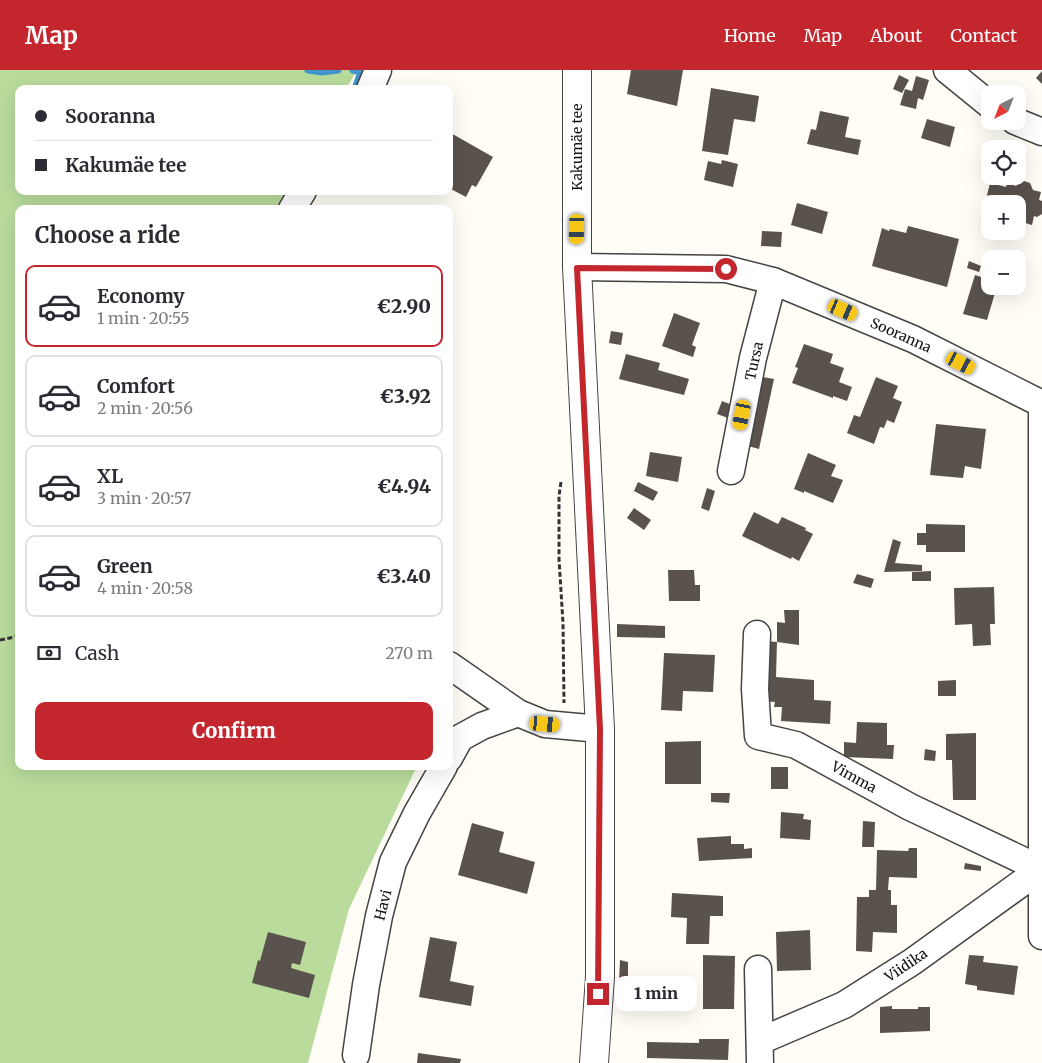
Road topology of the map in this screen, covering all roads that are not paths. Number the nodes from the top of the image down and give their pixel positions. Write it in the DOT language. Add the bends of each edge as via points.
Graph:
graph roads {
  1 [pos="378,70"];
  2 [pos="577,70"];
  3 [pos="947,70"];
  4 [pos="372,85"];
  5 [pos="981,98"];
  6 [pos="1026,125"];
  7 [pos="1042,132"];
  8 [pos="577,268"];
  9 [pos="773,281"];
  10 [pos="1042,404"];
  11 [pos="732,471"];
  12 [pos="757,634"];
  13 [pos="453,668"];
  14 [pos="518,713"];
  15 [pos="600,729"];
  16 [pos="453,751"];
  17 [pos="442,770"];
  18 [pos="1041,869"];
  19 [pos="1042,936"];
  20 [pos="758,969"];
  21 [pos="760,1052"];
  22 [pos="356,1055"];
  23 [pos="594,1063"];
  1 -- 4 [label="street"];
  2 -- 8 [label="street, Kakumäe tee"];
  3 -- 5 [label="street"];
  6 -- 7 [label="street"];
  8 -- 9 [label="street, Sooranna" via="726,269"];
  8 -- 15 [label="street, Kakumäe tee"];
  9 -- 10 [label="street, Sooranna" via="913,339"];
  9 -- 11 [label="street, Tursa"];
  10 -- 18 [label="street"];
  12 -- 18 [label="street, Vimma" via="755,689 758,736 796,745 910,807"];
  13 -- 14 [label="street"];
  14 -- 15 [label="street" via="545,724"];
  14 -- 16 [label="street" via="460,738"];
  15 -- 23 [label="street, Kakumäe tee" via="600,976"];
  17 -- 22 [label="street, Havi" via="393,862 379,916"];
  18 -- 19 [label="street"];
  18 -- 21 [label="street, Viidika" via="912,962"];
  20 -- 21 [label="street, Viidika"];
}
